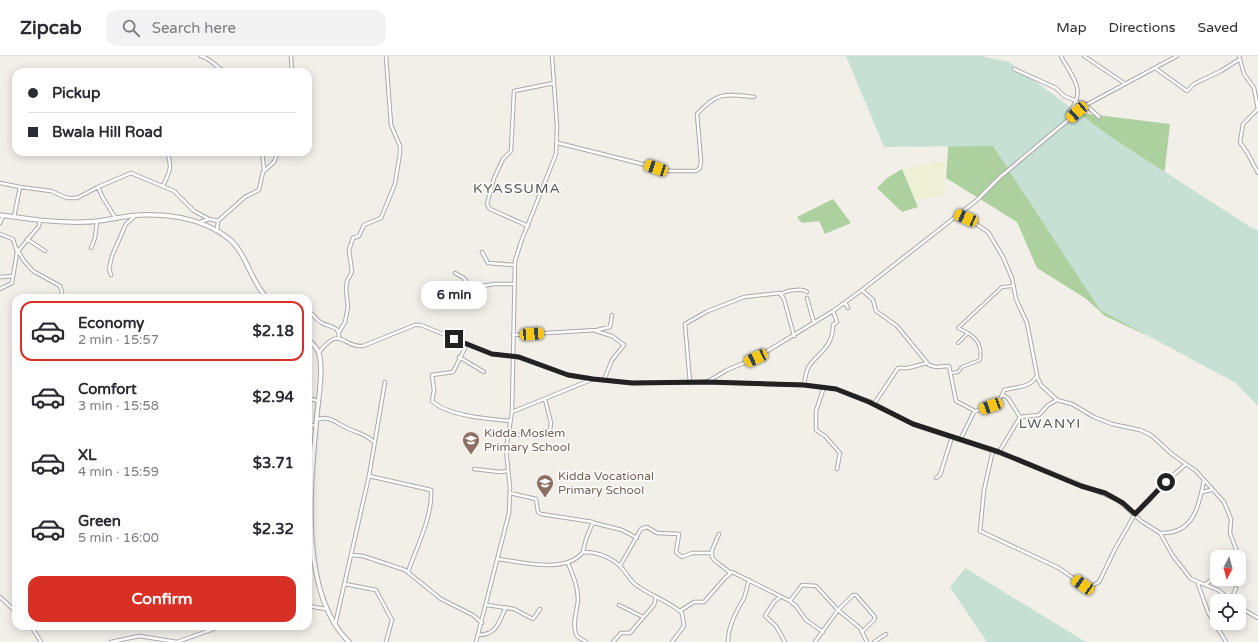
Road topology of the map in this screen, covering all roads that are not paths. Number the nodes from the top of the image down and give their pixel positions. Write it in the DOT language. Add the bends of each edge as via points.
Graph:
graph roads {
  1 [pos="201,56"];
  2 [pos="291,56"];
  3 [pos="386,56"];
  4 [pos="552,56"];
  5 [pos="1061,56"];
  6 [pos="1084,56"];
  7 [pos="1176,56"];
  8 [pos="1239,57"];
  9 [pos="217,68"];
  10 [pos="292,68"];
  11 [pos="1155,68"];
  12 [pos="1014,69"];
  13 [pos="554,83"];
  14 [pos="1124,83"];
  15 [pos="754,97"];
  16 [pos="1076,100"];
  17 [pos="1086,105"];
  18 [pos="1069,112"];
  19 [pos="1099,117"];
  20 [pos="558,143"];
  21 [pos="168,156"];
  22 [pos="262,156"];
  23 [pos="276,156"];
  24 [pos="264,169"];
  25 [pos="1258,173"];
  26 [pos="0,183"];
  27 [pos="98,186"];
  28 [pos="163,186"];
  29 [pos="20,187"];
  30 [pos="2,215"];
  31 [pos="958,215"];
  32 [pos="135,216"];
  33 [pos="14,217"];
  34 [pos="116,219"];
  35 [pos="209,219"];
  36 [pos="40,220"];
  37 [pos="97,221"];
  38 [pos="218,221"];
  39 [pos="200,222"];
  40 [pos="0,223"];
  41 [pos="528,226"];
  42 [pos="216,230"];
  43 [pos="0,234"];
  44 [pos="27,239"];
  45 [pos="91,248"];
  46 [pos="18,250"];
  47 [pos="45,251"];
  48 [pos="482,252"];
  49 [pos="515,265"];
  50 [pos="455,273"];
  51 [pos="111,275"];
  52 [pos="13,276"];
  53 [pos="0,277"];
  54 [pos="514,284"];
  55 [pos="1014,286"];
  56 [pos="0,289"];
  57 [pos="862,290"];
  58 [pos="807,292"];
  59 [pos="62,294"];
  60 [pos="264,294"];
  61 [pos="782,296"];
  62 [pos="807,298"];
  63 [pos="842,304"];
  64 [pos="848,308"];
  65 [pos="833,311"];
  66 [pos="312,314"];
  67 [pos="612,315"];
  68 [pos="814,323"];
  69 [pos="594,330"];
  70 [pos="340,332"];
  71 [pos="968,333"];
  72 [pos="513,335"];
  73 [pos="794,336"];
  74 [pos="339,338"];
  75 [pos="958,343"];
  76 [pos="312,344"];
  77 [pos="467,344"];
  78 [pos="318,352"];
  79 [pos="514,356"];
  80 [pos="459,357"];
  81 [pos="927,363"];
  82 [pos="484,372"];
  83 [pos="951,373"];
  84 [pos="1037,377"];
  85 [pos="593,379"];
  86 [pos="604,380"];
  87 [pos="385,382"];
  88 [pos="707,382"];
  89 [pos="690,383"];
  90 [pos="804,385"];
  91 [pos="824,386"];
  92 [pos="1003,396"];
  93 [pos="312,399"];
  94 [pos="545,399"];
  95 [pos="1057,400"];
  96 [pos="318,401"];
  97 [pos="874,404"];
  98 [pos="976,411"];
  99 [pos="512,412"];
  100 [pos="1020,417"];
  101 [pos="316,420"];
  102 [pos="510,421"];
  103 [pos="316,425"];
  104 [pos="312,426"];
  105 [pos="508,435"];
  106 [pos="952,437"];
  107 [pos="960,440"];
  108 [pos="374,443"];
  109 [pos="993,450"];
  110 [pos="999,452"];
  111 [pos="1186,464"];
  112 [pos="474,469"];
  113 [pos="838,469"];
  114 [pos="508,471"];
  115 [pos="369,476"];
  116 [pos="936,478"];
  117 [pos="1204,480"];
  118 [pos="1212,490"];
  119 [pos="510,492"];
  120 [pos="1202,492"];
  121 [pos="1135,514"];
  122 [pos="594,523"];
  123 [pos="719,534"];
  124 [pos="1160,534"];
  125 [pos="1169,534"];
  126 [pos="637,538"];
  127 [pos="1165,539"];
  128 [pos="1236,550"];
  129 [pos="583,552"];
  130 [pos="711,553"];
  131 [pos="351,555"];
  132 [pos="498,559"];
  133 [pos="568,563"];
  134 [pos="620,566"];
  135 [pos="408,572"];
  136 [pos="730,573"];
  137 [pos="749,580"];
  138 [pos="1210,581"];
  139 [pos="1198,583"];
  140 [pos="344,584"];
  141 [pos="1205,585"];
  142 [pos="1236,588"];
  143 [pos="1224,594"];
  144 [pos="1234,594"];
  145 [pos="0,597"];
  146 [pos="656,597"];
  147 [pos="780,597"];
  148 [pos="790,601"];
  149 [pos="487,605"];
  150 [pos="619,606"];
  151 [pos="312,607"];
  152 [pos="506,607"];
  153 [pos="12,608"];
  154 [pos="326,609"];
  155 [pos="540,609"];
  156 [pos="838,610"];
  157 [pos="680,611"];
  158 [pos="1246,611"];
  159 [pos="643,617"];
  160 [pos="1258,618"];
  161 [pos="482,623"];
  162 [pos="335,625"];
  163 [pos="34,630"];
  164 [pos="211,630"];
  165 [pos="863,631"];
  166 [pos="823,632"];
  167 [pos="886,634"];
  168 [pos="478,635"];
  169 [pos="41,642"];
  170 [pos="111,642"];
  171 [pos="349,642"];
  172 [pos="386,642"];
  173 [pos="476,642"];
  174 [pos="586,642"];
  175 [pos="613,642"];
  176 [pos="672,642"];
  177 [pos="728,642"];
  178 [pos="785,642"];
  179 [pos="815,642"];
  180 [pos="867,642"];
  181 [pos="874,642"];
  182 [pos="1226,642"];
  1 -- 9 [label="street" via="208,58"];
  2 -- 10 [label="street"];
  3 -- 70 [label="street" via="391,125 400,146 395,184 381,218 364,225 359,236 353,238 349,250 352,272 347,285 348,307"];
  4 -- 13 [label="street"];
  5 -- 16 [label="street" via="1077,81"];
  6 -- 14 [label="street"];
  7 -- 11 [label="street"];
  8 -- 11 [label="street" via="1221,71 1194,84 1187,91"];
  8 -- 25 [label="street" via="1244,74 1254,88 1258,109 1243,124 1240,142"];
  11 -- 14 [label="street"];
  12 -- 16 [label="street"];
  13 -- 20 [label="street"];
  13 -- 41 [label="street" via="514,91 511,151 503,159 494,178 487,204 490,209"];
  14 -- 17 [label="street"];
  15 -- 20 [label="street" via="718,96 699,112 697,116 701,161 700,168 696,171 670,171"];
  16 -- 17 [label="street"];
  16 -- 18 [label="street"];
  17 -- 19 [label="street"];
  17 -- 31 [label="street"];
  20 -- 41 [label="street"];
  21 -- 28 [label="street" via="170,171"];
  22 -- 24 [label="street"];
  23 -- 24 [label="street" via="274,162"];
  24 -- 38 [label="street" via="261,189 245,197"];
  26 -- 29 [label="street"];
  27 -- 28 [label="street" via="131,173"];
  27 -- 29 [label="street" via="79,197 70,198 51,191"];
  27 -- 34 [label="street"];
  28 -- 35 [label="street" via="174,191 191,209"];
  29 -- 33 [label="street"];
  30 -- 33 [label="street"];
  30 -- 40 [label="street"];
  31 -- 55 [label="street" via="982,227 992,238"];
  31 -- 57 [label="street"];
  32 -- 34 [label="street"];
  32 -- 39 [label="street"];
  32 -- 51 [label="street" via="126,224 112,256 109,269"];
  33 -- 36 [label="street"];
  34 -- 37 [label="street"];
  35 -- 38 [label="street"];
  35 -- 39 [label="street"];
  36 -- 37 [label="street"];
  36 -- 44 [label="street" via="39,226"];
  37 -- 45 [label="street"];
  38 -- 42 [label="street"];
  39 -- 42 [label="street"];
  41 -- 49 [label="street"];
  42 -- 60 [label="street" via="236,247"];
  43 -- 46 [label="street" via="12,239"];
  44 -- 46 [label="street"];
  44 -- 47 [label="street"];
  46 -- 52 [label="street"];
  46 -- 59 [label="street" via="33,271 60,286"];
  48 -- 49 [label="street" via="487,262"];
  49 -- 54 [label="street"];
  50 -- 54 [label="street" via="464,278 470,288"];
  52 -- 53 [label="street"];
  52 -- 56 [label="street" via="12,283"];
  54 -- 72 [label="street"];
  55 -- 71 [label="street" via="1002,287 958,328"];
  55 -- 84 [label="street" via="1016,299 1027,323"];
  57 -- 63 [label="street"];
  57 -- 81 [label="street" via="873,300 876,311 897,326"];
  58 -- 61 [label="street" via="785,292"];
  61 -- 73 [label="street"];
  61 -- 89 [label="street" via="778,293 751,295 687,322"];
  62 -- 68 [label="street"];
  63 -- 64 [label="street" via="846,304"];
  63 -- 65 [label="street"];
  65 -- 68 [label="street"];
  65 -- 90 [label="street" via="837,322 833,325 833,336 822,354 809,366"];
  66 -- 70 [label="street"];
  67 -- 69 [label="street" via="610,327"];
  68 -- 73 [label="street"];
  69 -- 72 [label="street"];
  69 -- 86 [label="street" via="612,336 624,345 612,360"];
  70 -- 74 [label="street"];
  71 -- 75 [label="street"];
  71 -- 83 [label="street" via="979,343 980,360"];
  72 -- 79 [label="street"];
  73 -- 88 [label="street"];
  74 -- 77 [label="street" via="356,346 364,346 415,325 421,325"];
  74 -- 78 [label="street" via="329,341"];
  76 -- 78 [label="street"];
  77 -- 79 [label="street" via="492,354"];
  77 -- 80 [label="street"];
  78 -- 96 [label="street"];
  79 -- 85 [label="street" via="568,375"];
  79 -- 99 [label="street"];
  80 -- 82 [label="street"];
  80 -- 102 [label="street" via="453,372 432,374 433,403 462,414"];
  81 -- 83 [label="street" via="936,367 949,366"];
  81 -- 97 [label="street" via="898,368"];
  83 -- 98 [label="street" via="957,403"];
  84 -- 92 [label="street" via="1022,387 1004,390"];
  84 -- 95 [label="street" via="1041,385"];
  85 -- 86 [label="street"];
  85 -- 94 [label="street"];
  86 -- 89 [label="street" via="632,383"];
  87 -- 108 [label="street"];
  88 -- 89 [label="street"];
  88 -- 90 [label="street"];
  90 -- 91 [label="street"];
  91 -- 97 [label="street"];
  91 -- 113 [label="street" via="816,411 816,430 840,453"];
  92 -- 98 [label="street" via="991,406"];
  92 -- 100 [label="street" via="1008,398"];
  93 -- 96 [label="street"];
  94 -- 99 [label="street"];
  94 -- 105 [label="street" via="551,423 550,430 531,435"];
  95 -- 100 [label="street" via="1039,415"];
  95 -- 111 [label="street" via="1072,404 1112,424 1151,435"];
  96 -- 101 [label="street"];
  97 -- 106 [label="street" via="913,424"];
  98 -- 107 [label="street"];
  99 -- 102 [label="street"];
  100 -- 110 [label="street"];
  101 -- 103 [label="street"];
  101 -- 108 [label="street" via="323,418 337,421 346,428 362,433"];
  102 -- 105 [label="street"];
  103 -- 104 [label="street"];
  103 -- 154 [label="street" via="312,463 312,548 316,576"];
  105 -- 114 [label="street"];
  106 -- 107 [label="street"];
  106 -- 116 [label="street" via="940,475"];
  107 -- 109 [label="street"];
  108 -- 115 [label="street"];
  109 -- 110 [label="street"];
  109 -- 121 [label="street" via="984,490 980,531 1059,568 1083,585 1090,587 1098,584 1114,549 1126,533"];
  110 -- 121 [label="street" via="1081,486 1105,493 1123,503"];
  111 -- 117 [label="street"];
  111 -- 121 [label="street" via="1160,486"];
  112 -- 114 [label="street"];
  114 -- 119 [label="street"];
  115 -- 131 [label="street"];
  115 -- 135 [label="street" via="430,490 431,499 423,533"];
  117 -- 118 [label="street"];
  117 -- 120 [label="street"];
  118 -- 120 [label="street"];
  118 -- 128 [label="street" via="1224,502 1231,519 1230,533"];
  119 -- 122 [label="street" via="536,500 538,512 541,514"];
  119 -- 132 [label="street" via="509,513"];
  120 -- 125 [label="street" via="1191,522"];
  121 -- 124 [label="street"];
  122 -- 126 [label="street" via="622,530"];
  122 -- 129 [label="street"];
  123 -- 130 [label="street"];
  124 -- 125 [label="street"];
  124 -- 127 [label="street"];
  125 -- 127 [label="street"];
  126 -- 130 [label="street" via="641,529 648,527 657,532 679,534 676,552 682,556"];
  126 -- 134 [label="street"];
  127 -- 139 [label="street" via="1173,556 1191,580"];
  129 -- 133 [label="street"];
  129 -- 134 [label="street" via="599,553"];
  130 -- 136 [label="street" via="714,560 725,566"];
  131 -- 135 [label="street" via="363,556"];
  131 -- 140 [label="street"];
  132 -- 133 [label="street" via="539,565"];
  132 -- 149 [label="street"];
  133 -- 174 [label="street" via="577,587 578,602 574,616 576,634"];
  134 -- 146 [label="street" via="638,587"];
  135 -- 161 [label="street" via="442,600 473,615"];
  136 -- 137 [label="street"];
  136 -- 157 [label="street" via="704,602 694,602"];
  137 -- 147 [label="street"];
  137 -- 177 [label="street" via="744,598 738,605 730,626"];
  138 -- 141 [label="street"];
  139 -- 141 [label="street"];
  139 -- 182 [label="street" via="1208,612"];
  140 -- 162 [label="street"];
  140 -- 172 [label="street" via="376,590 392,620"];
  141 -- 143 [label="street"];
  142 -- 144 [label="street"];
  145 -- 153 [label="street"];
  146 -- 157 [label="street"];
  146 -- 159 [label="street" via="654,606"];
  147 -- 148 [label="street"];
  147 -- 178 [label="street" via="765,616 776,626"];
  148 -- 156 [label="street" via="802,585 812,585 816,586"];
  148 -- 166 [label="street" via="806,620"];
  149 -- 152 [label="street"];
  149 -- 161 [label="street"];
  150 -- 159 [label="street"];
  151 -- 154 [label="street"];
  152 -- 155 [label="street" via="519,610 533,618"];
  152 -- 168 [label="street" via="491,633"];
  154 -- 162 [label="street"];
  156 -- 165 [label="street"];
  156 -- 165 [label="street" via="856,595 875,617"];
  156 -- 166 [label="street"];
  157 -- 176 [label="street" via="684,626"];
  158 -- 160 [label="street"];
  159 -- 175 [label="street" via="630,632 621,633"];
  161 -- 168 [label="street"];
  162 -- 171 [label="street"];
  163 -- 169 [label="street"];
  164 -- 170 [label="street" via="177,642 139,636"];
  165 -- 180 [label="street"];
  166 -- 179 [label="street"];
  167 -- 181 [label="street"];
  168 -- 173 [label="street"];
}
